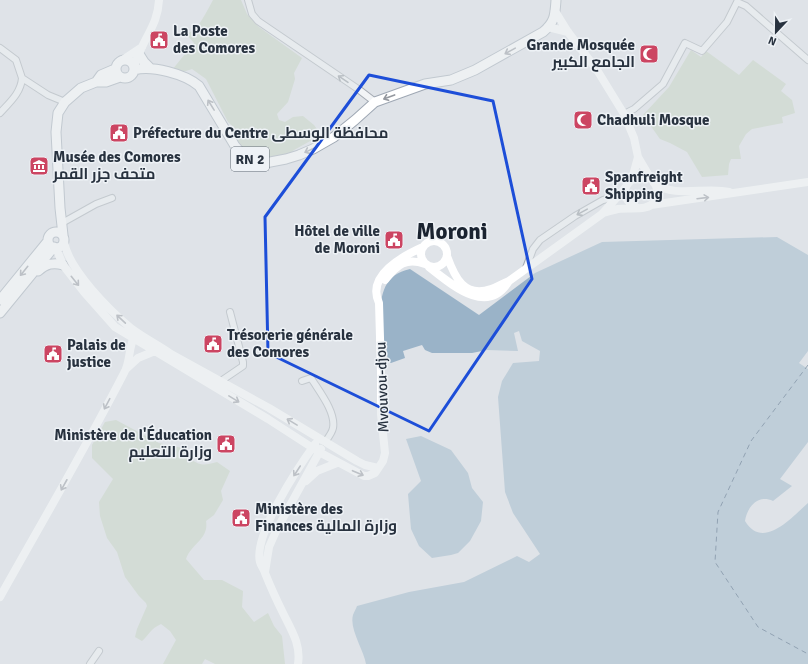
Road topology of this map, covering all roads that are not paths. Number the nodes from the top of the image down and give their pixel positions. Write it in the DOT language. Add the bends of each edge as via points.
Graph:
graph roads {
  1 [pos="158,0"];
  2 [pos="248,0"];
  3 [pos="556,0"];
  4 [pos="555,11"];
  5 [pos="548,27"];
  6 [pos="568,32"];
  7 [pos="0,48"];
  8 [pos="140,50"];
  9 [pos="808,60"];
  10 [pos="134,68"];
  11 [pos="150,68"];
  12 [pos="119,69"];
  13 [pos="22,78"];
  14 [pos="64,102"];
  15 [pos="375,102"];
  16 [pos="0,113"];
  17 [pos="624,114"];
  18 [pos="638,157"];
  19 [pos="632,179"];
  20 [pos="653,181"];
  21 [pos="808,182"];
  22 [pos="626,187"];
  23 [pos="733,193"];
  24 [pos="112,198"];
  25 [pos="617,198"];
  26 [pos="651,205"];
  27 [pos="636,207"];
  28 [pos="60,208"];
  29 [pos="602,214"];
  30 [pos="62,223"];
  31 [pos="63,239"];
  32 [pos="52,242"];
  33 [pos="423,247"];
  34 [pos="447,256"];
  35 [pos="427,265"];
  36 [pos="63,266"];
  37 [pos="526,268"];
  38 [pos="509,281"];
  39 [pos="26,282"];
  40 [pos="0,300"];
  41 [pos="379,304"];
  42 [pos="230,312"];
  43 [pos="0,313"];
  44 [pos="135,335"];
  45 [pos="158,349"];
  46 [pos="126,370"];
  47 [pos="302,381"];
  48 [pos="217,384"];
  49 [pos="322,440"];
  50 [pos="316,450"];
  51 [pos="338,463"];
  52 [pos="378,468"];
  53 [pos="298,490"];
  54 [pos="265,572"];
  55 [pos="0,597"];
  56 [pos="99,651"];
  57 [pos="90,664"];
  58 [pos="298,664"];
  1 -- 8 [label="main road" via="153,27"];
  15 -- 2 [label="street, one-way" via="258,21 252,14"];
  3 -- 4 [label="main road"];
  4 -- 5 [label="main road" via="553,21"];
  4 -- 6 [label="main road"];
  5 -- 6 [label="main road"];
  5 -- 15 [label="main road, RN 2, one-way" via="475,70 451,80 425,84"];
  6 -- 17 [label="main road" via="597,70"];
  7 -- 13 [label="street" via="16,60"];
  8 -- 10 [label="main road"];
  8 -- 11 [label="main road" via="144,62"];
  8 -- 12 [label="main road"];
  9 -- 17 [label="street" via="746,6 737,2 727,22 702,51 686,43 663,84 634,109"];
  10 -- 11 [label="main road, RN 2"];
  10 -- 12 [label="main road" via="128,60"];
  10 -- 12 [label="main road" via="128,78"];
  15 -- 11 [label="main road, RN 2, one-way" via="334,137 313,149 286,159 265,163 254,162 235,146 199,86 186,78"];
  12 -- 14 [label="main road" via="101,75 96,82 82,88"];
  13 -- 14 [label="street"];
  13 -- 16 [label="street" via="16,96"];
  14 -- 28 [label="main road" via="56,123"];
  17 -- 18 [label="main road" via="634,138"];
  18 -- 19 [label="main road"];
  18 -- 20 [label="main road"];
  19 -- 20 [label="main road" via="642,176"];
  19 -- 22 [label="main road"];
  20 -- 23 [label="main road" via="674,190 719,189"];
  20 -- 26 [label="main road" via="658,192"];
  21 -- 23 [label="main road"];
  22 -- 25 [label="main road"];
  22 -- 27 [label="main road" via="626,197"];
  26 -- 23 [label="main road, one-way"];
  24 -- 30 [label="street"];
  25 -- 29 [label="main road"];
  25 -- 37 [label="street, one-way" via="603,200 540,240"];
  26 -- 27 [label="main road" via="646,208"];
  27 -- 29 [label="main road"];
  28 -- 30 [label="main road"];
  28 -- 32 [label="main road"];
  29 -- 37 [label="main road"];
  30 -- 31 [label="main road"];
  31 -- 32 [label="main road" via="61,246"];
  31 -- 32 [label="main road" via="57,232"];
  44 -- 31 [label="main road, one-way" via="92,289 67,254"];
  32 -- 36 [label="main road"];
  32 -- 39 [label="main road"];
  32 -- 40 [label="main road, one-way"];
  33 -- 34 [label="main road" via="430,242 438,242 445,248"];
  33 -- 35 [label="main road" via="420,254"];
  33 -- 41 [label="main road, Mvouvou-djou" via="396,260 386,271 376,290"];
  34 -- 35 [label="main road" via="437,267"];
  34 -- 38 [label="main road" via="459,282 470,290 487,290"];
  35 -- 38 [label="main road" via="460,290 479,296 493,296 505,288"];
  35 -- 41 [label="main road, Mvouvou-djou" via="412,260 399,266 385,280"];
  36 -- 39 [label="main road" via="53,263 46,265"];
  36 -- 44 [label="main road, one-way" via="115,327"];
  37 -- 38 [label="main road"];
  39 -- 43 [label="main road"];
  41 -- 52 [label="main road, Mvouvou-djou" via="381,414 385,453"];
  42 -- 48 [label="street" via="243,366"];
  44 -- 45 [label="main road"];
  44 -- 46 [label="main road"];
  45 -- 46 [label="main road" via="138,358"];
  45 -- 48 [label="main road"];
  46 -- 55 [label="main road, one-way"];
  47 -- 49 [label="street" via="311,378 332,415 333,427"];
  49 -- 48 [label="main road, one-way" via="269,408"];
  48 -- 50 [label="main road, one-way"];
  49 -- 50 [label="main road"];
  49 -- 52 [label="main road" via="361,463"];
  50 -- 51 [label="main road"];
  50 -- 53 [label="main road"];
  50 -- 54 [label="main road, one-way" via="287,486 273,512 264,534 260,556"];
  51 -- 52 [label="main road, one-way" via="364,476 375,473"];
  51 -- 53 [label="main road" via="326,466 310,476"];
  53 -- 54 [label="main road" via="276,529 269,547"];
  54 -- 58 [label="main road" via="295,636 299,651"];
  56 -- 57 [label="street"];
}
